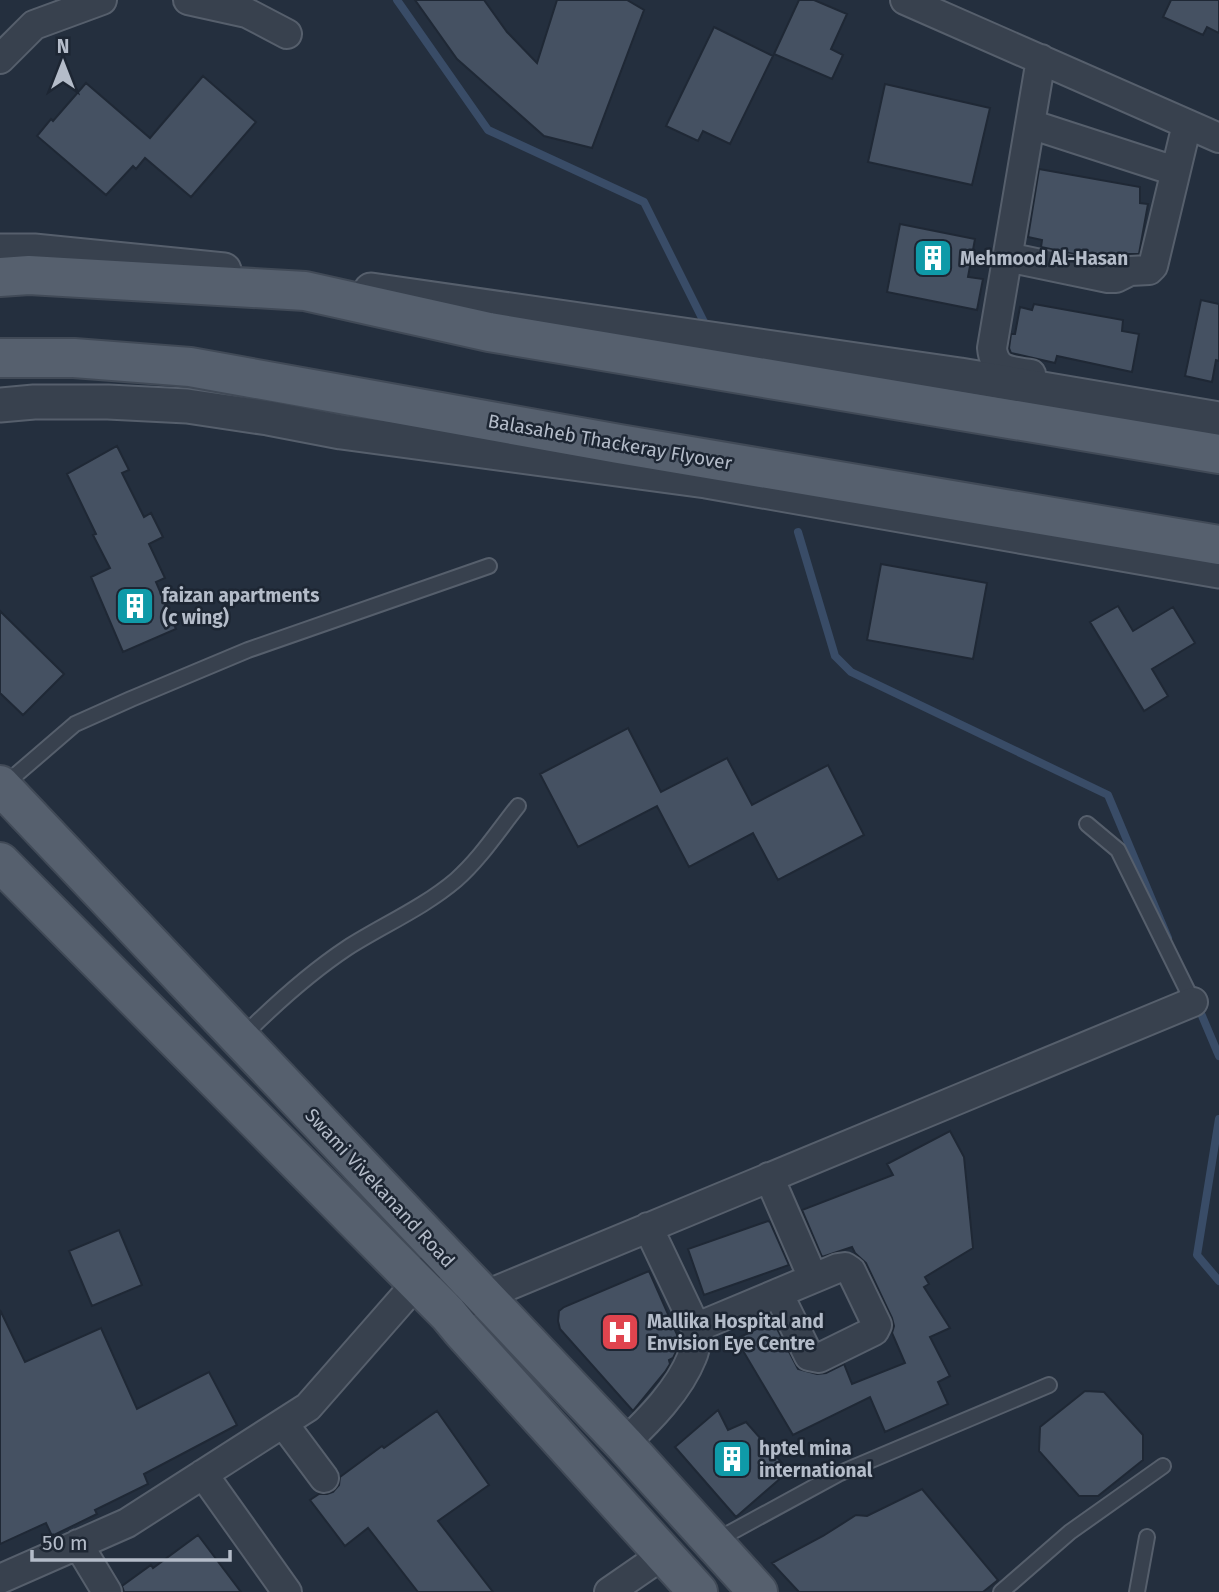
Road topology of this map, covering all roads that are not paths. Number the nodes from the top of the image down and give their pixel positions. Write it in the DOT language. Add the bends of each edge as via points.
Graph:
graph roads {
  1 [pos="102,0"];
  2 [pos="188,0"];
  3 [pos="905,0"];
  4 [pos="287,34"];
  5 [pos="0,59"];
  6 [pos="1041,60"];
  7 [pos="1030,124"];
  8 [pos="1187,124"];
  9 [pos="1219,138"];
  10 [pos="1175,171"];
  11 [pos="0,251"];
  12 [pos="1007,257"];
  13 [pos="0,277"];
  14 [pos="0,358"];
  15 [pos="1131,389"];
  16 [pos="0,405"];
  17 [pos="1219,419"];
  18 [pos="1219,454"];
  19 [pos="1219,545"];
  20 [pos="489,566"];
  21 [pos="1219,571"];
  22 [pos="1,786"];
  23 [pos="518,806"];
  24 [pos="1087,824"];
  25 [pos="0,862"];
  26 [pos="1193,1002"];
  27 [pos="240,1038"];
  28 [pos="769,1177"];
  29 [pos="648,1227"];
  30 [pos="443,1254"];
  31 [pos="813,1278"];
  32 [pos="418,1282"];
  33 [pos="778,1293"];
  34 [pos="481,1295"];
  35 [pos="448,1314"];
  36 [pos="697,1330"];
  37 [pos="1049,1385"];
  38 [pos="283,1423"];
  39 [pos="624,1444"];
  40 [pos="1163,1466"];
  41 [pos="203,1474"];
  42 [pos="324,1478"];
  43 [pos="1147,1537"];
  44 [pos="714,1542"];
  45 [pos="78,1544"];
  46 [pos="664,1554"];
  47 [pos="0,1579"];
  48 [pos="107,1592"];
  49 [pos="287,1592"];
  50 [pos="609,1592"];
  51 [pos="698,1592"];
  52 [pos="758,1592"];
  53 [pos="1001,1592"];
  54 [pos="1137,1592"];
  1 -- 5 [label="street" via="34,25"];
  2 -- 4 [label="street" via="247,13"];
  3 -- 6 [label="street"];
  6 -- 7 [label="street"];
  6 -- 8 [label="street"];
  7 -- 10 [label="street"];
  7 -- 12 [label="street"];
  8 -- 9 [label="street"];
  8 -- 10 [label="street"];
  10 -- 12 [label="street" via="1149,270 1108,278"];
  11 -- 17 [label="street" via="75,254 295,279 960,375"];
  12 -- 15 [label="street" via="992,348 998,366"];
  13 -- 18 [label="main road" via="305,291 489,332"];
  14 -- 19 [label="main road, Balasaheb Thackeray Flyover" via="190,366"];
  16 -- 21 [label="street" via="108,402 187,406 341,432 706,481"];
  20 -- 22 [label="lane" via="248,650 108,709 75,724"];
  22 -- 27 [label="main road, Swami Vivekanand Road"];
  23 -- 27 [label="lane" via="458,879 428,902 347,948 288,992"];
  24 -- 26 [label="lane" via="1118,850"];
  25 -- 32 [label="main road, Swami Vivekanand Road"];
  26 -- 28 [label="street"];
  27 -- 30 [label="main road, Swami Vivekanand Road"];
  28 -- 29 [label="street"];
  28 -- 31 [label="street"];
  29 -- 34 [label="street"];
  29 -- 36 [label="street"];
  30 -- 32 [label="street"];
  30 -- 34 [label="main road, Swami Vivekanand Road"];
  31 -- 33 [label="street"];
  31 -- 33 [label="street" via="838,1268 851,1270 875,1319 874,1331 814,1358"];
  32 -- 35 [label="main road, Swami Vivekanand Road"];
  32 -- 38 [label="street" via="308,1407"];
  33 -- 36 [label="street"];
  34 -- 35 [label="street"];
  34 -- 39 [label="main road, Swami Vivekanand Road"];
  35 -- 46 [label="main road, Swami Vivekanand Road"];
  36 -- 39 [label="street" via="692,1358"];
  37 -- 44 [label="lane" via="838,1475"];
  38 -- 41 [label="street"];
  38 -- 42 [label="street"];
  39 -- 44 [label="main road, Swami Vivekanand Road"];
  40 -- 53 [label="lane" via="1070,1532"];
  41 -- 45 [label="street" via="127,1523"];
  41 -- 49 [label="street"];
  43 -- 54 [label="lane"];
  44 -- 52 [label="main road, Swami Vivekanand Road"];
  45 -- 47 [label="street"];
  45 -- 48 [label="street"];
  46 -- 50 [label="street"];
  46 -- 51 [label="main road, Swami Vivekanand Road"];
}
